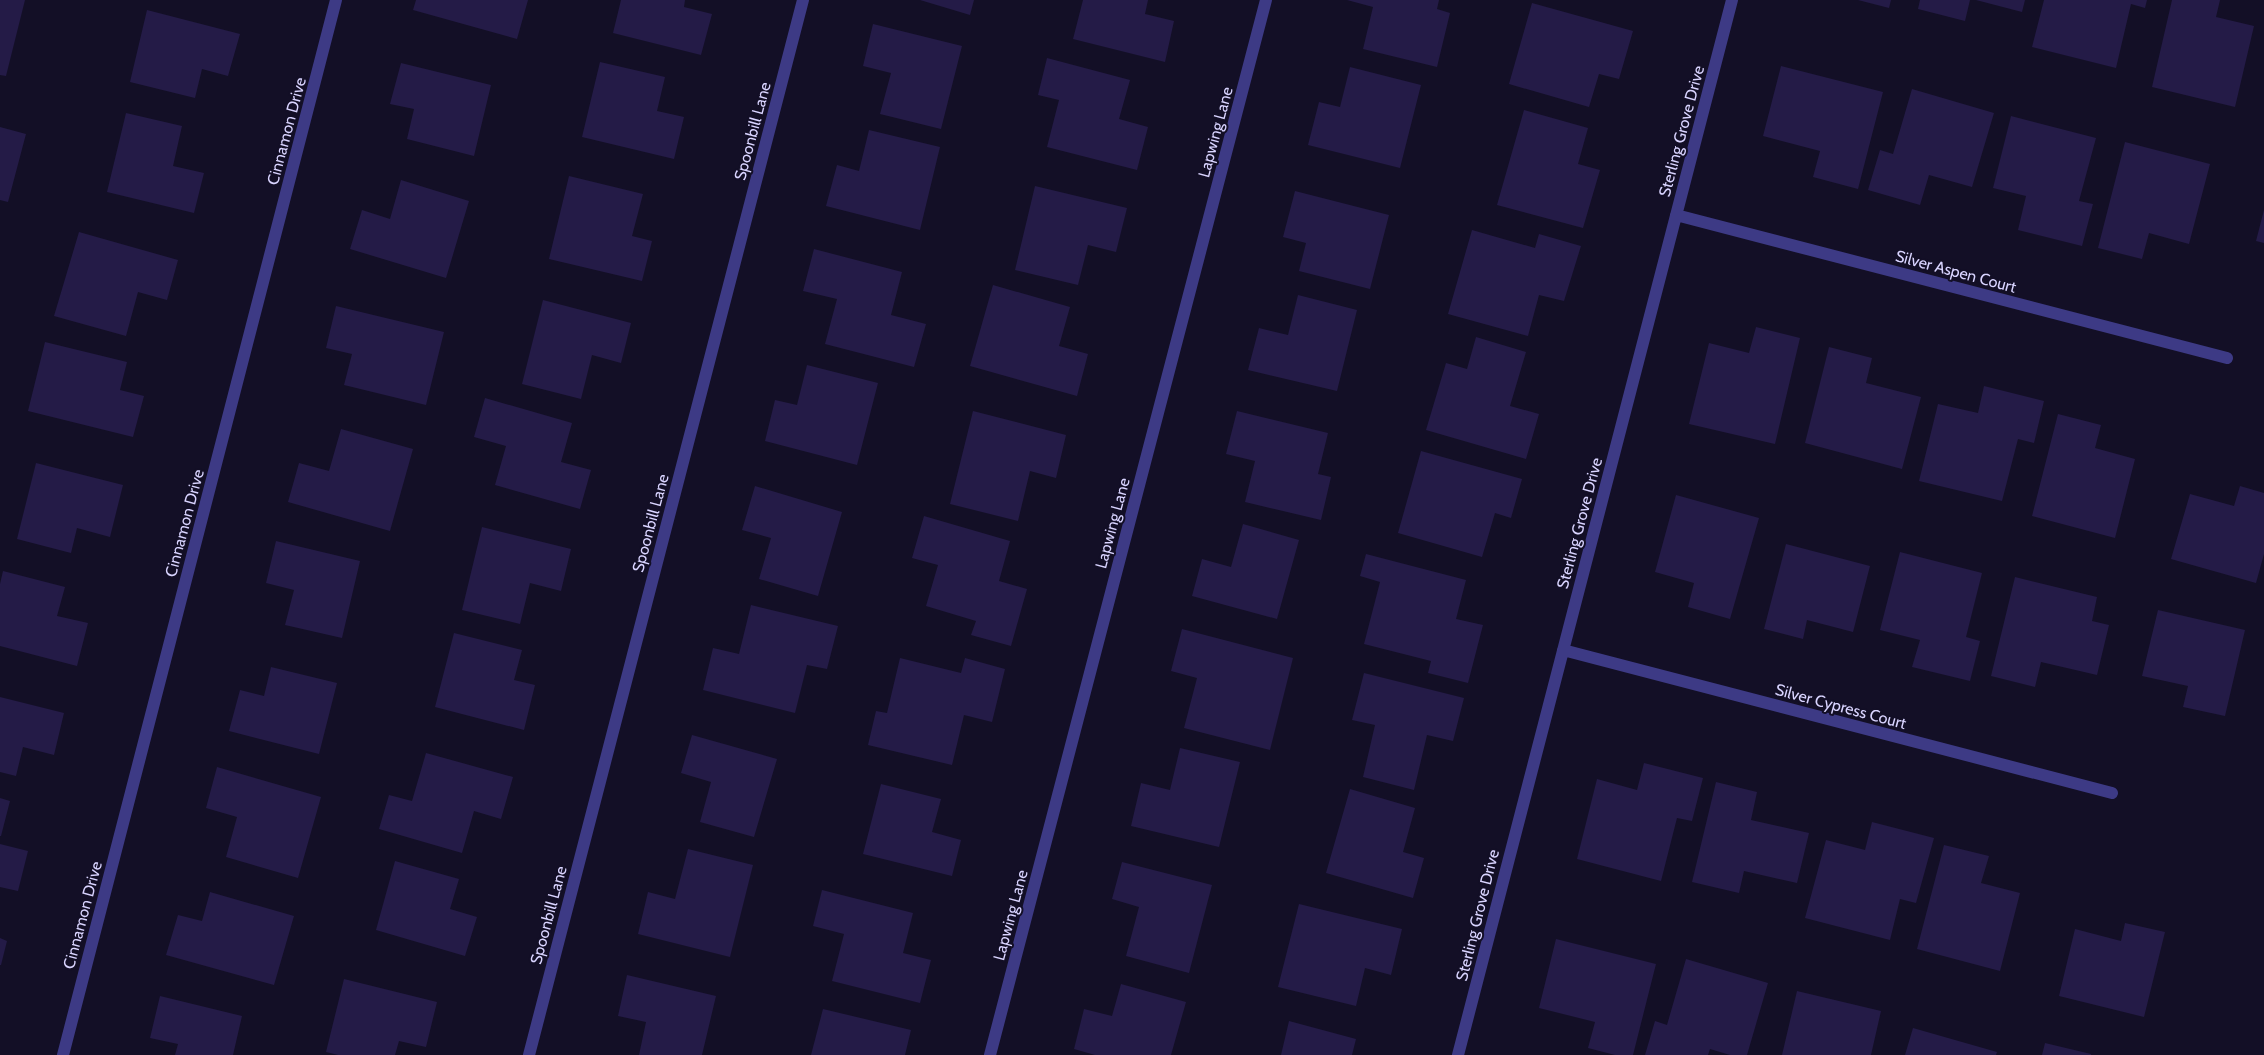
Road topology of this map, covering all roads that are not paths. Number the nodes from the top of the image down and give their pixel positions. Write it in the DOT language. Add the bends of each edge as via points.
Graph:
graph roads {
  1 [pos="336,0"];
  2 [pos="803,0"];
  3 [pos="1266,0"];
  4 [pos="1732,0"];
  5 [pos="1676,215"];
  6 [pos="2227,358"];
  7 [pos="1563,650"];
  8 [pos="2112,793"];
  9 [pos="63,1055"];
  10 [pos="529,1055"];
  11 [pos="990,1055"];
  12 [pos="1458,1055"];
  1 -- 9 [label="street, Cinnamon Drive"];
  2 -- 10 [label="street, Spoonbill Lane"];
  3 -- 11 [label="street, Lapwing Lane"];
  4 -- 5 [label="street, Sterling Grove Drive"];
  5 -- 6 [label="street, Silver Aspen Court"];
  5 -- 7 [label="street, Sterling Grove Drive"];
  7 -- 8 [label="street, Silver Cypress Court"];
  7 -- 12 [label="street, Sterling Grove Drive"];
}
